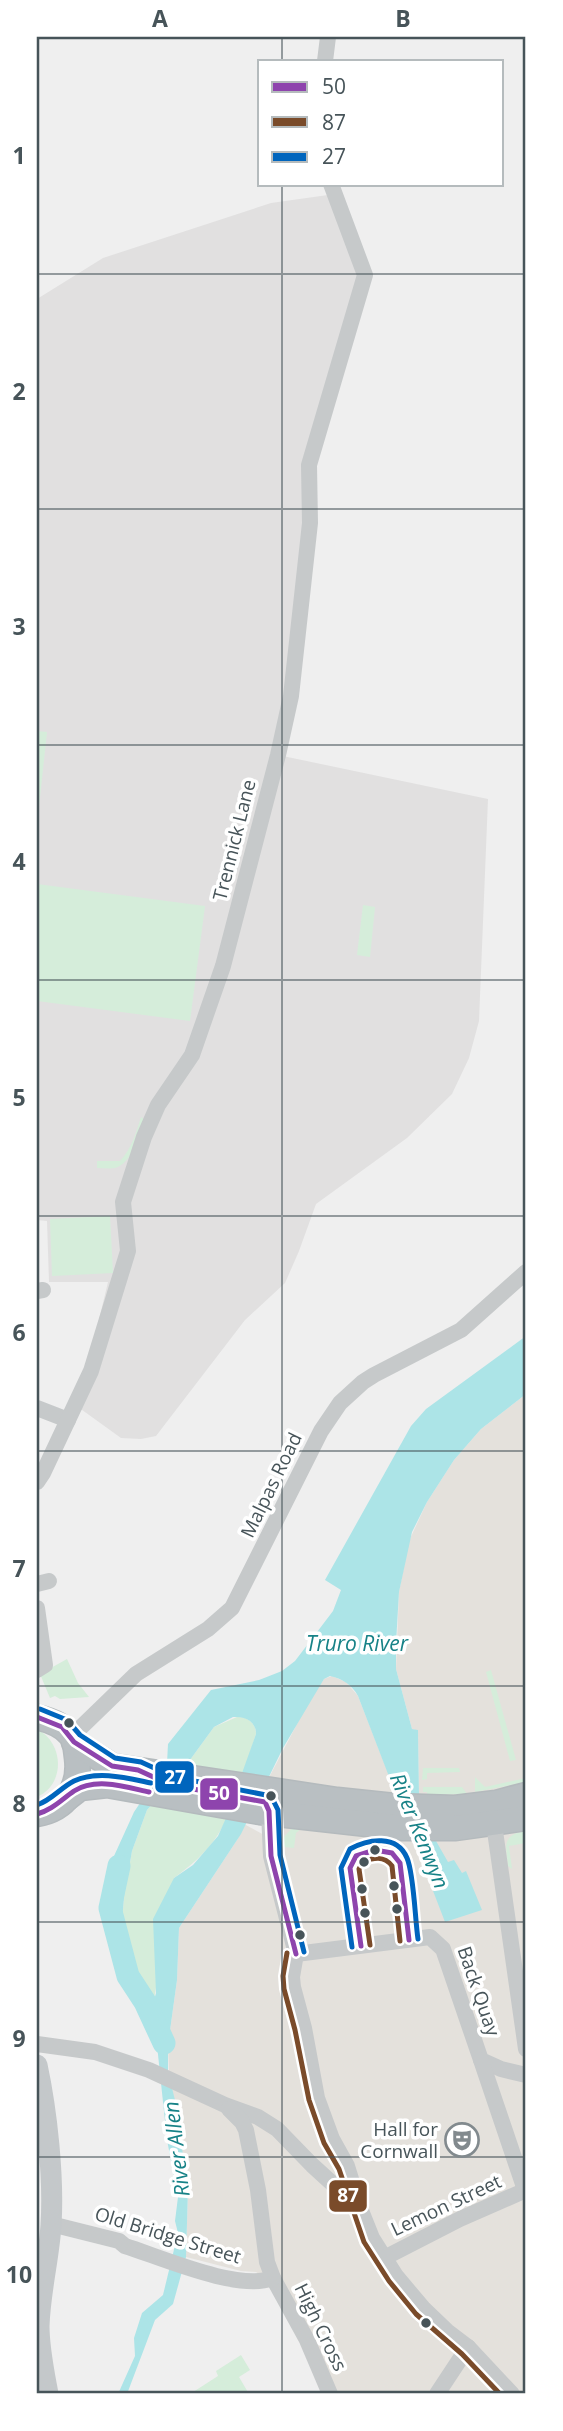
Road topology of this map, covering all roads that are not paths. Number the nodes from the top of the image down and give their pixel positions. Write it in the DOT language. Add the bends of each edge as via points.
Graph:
graph roads {
  1 [pos="328,37"];
  2 [pos="325,60"];
  3 [pos="332,186"];
  4 [pos="526,1272"];
  5 [pos="37,1408"];
  6 [pos="68,1420"];
  7 [pos="37,1482"];
  8 [pos="37,1608"];
  9 [pos="37,1670"];
  10 [pos="37,1717"];
  11 [pos="73,1739"];
  12 [pos="130,1779"];
  13 [pos="526,1795"];
  14 [pos="267,1805"];
  15 [pos="48,1812"];
  16 [pos="435,1818"];
  17 [pos="526,1818"];
  18 [pos="494,1824"];
  19 [pos="296,1954"];
  20 [pos="37,2044"];
  21 [pos="526,2049"];
  22 [pos="481,2060"];
  23 [pos="37,2065"];
  24 [pos="526,2075"];
  25 [pos="225,2105"];
  26 [pos="43,2173"];
  27 [pos="526,2190"];
  28 [pos="360,2208"];
  29 [pos="51,2224"];
  30 [pos="384,2259"];
  31 [pos="273,2278"];
  32 [pos="38,2339"];
  33 [pos="468,2347"];
  34 [pos="48,2394"];
  35 [pos="330,2394"];
  36 [pos="437,2394"];
  37 [pos="512,2394"];
  1 -- 2 [label="street"];
  3 -- 6 [label="street, Trennick Lane" via="365,275 309,465 310,523 289,708 226,959 196,1046 158,1105 144,1137 124,1202 128,1251 90,1371"];
  4 -- 11 [label="street, Malpas Road" via="466,1327 374,1375 344,1398 321,1431 232,1608 208,1629 136,1674"];
  5 -- 6 [label="street"];
  6 -- 7 [label="street, Trennick Lane"];
  8 -- 9 [label="street" via="45,1665"];
  10 -- 11 [label="highway" via="56,1723"];
  11 -- 12 [label="highway"];
  11 -- 15 [label="highway" via="76,1786"];
  12 -- 14 [label="highway"];
  12 -- 15 [label="highway" via="84,1787"];
  13 -- 16 [label="highway"];
  14 -- 16 [label="highway"];
  14 -- 19 [label="street" via="271,1856"];
  16 -- 18 [label="highway"];
  17 -- 18 [label="highway"];
  18 -- 21 [label="street"];
  19 -- 22 [label="street, Back Quay" via="430,1937 443,1949"];
  19 -- 28 [label="street" via="293,1990 317,2098"];
  20 -- 25 [label="street" via="95,2052 149,2070"];
  22 -- 24 [label="street, Back Quay"];
  22 -- 27 [label="street, Back Quay"];
  23 -- 26 [label="main road" via="44,2107"];
  25 -- 28 [label="street" via="277,2129"];
  25 -- 31 [label="street, High Cross" via="246,2130 265,2254"];
  26 -- 29 [label="main road"];
  27 -- 30 [label="street, Lemon Street"];
  28 -- 30 [label="street"];
  29 -- 31 [label="street, Old Bridge Street" via="119,2241 211,2275 257,2282"];
  29 -- 32 [label="main road"];
  30 -- 33 [label="street" via="436,2321"];
  31 -- 35 [label="street, High Cross" via="301,2326"];
  32 -- 34 [label="main road"];
  33 -- 36 [label="street"];
  33 -- 37 [label="street"];
}
